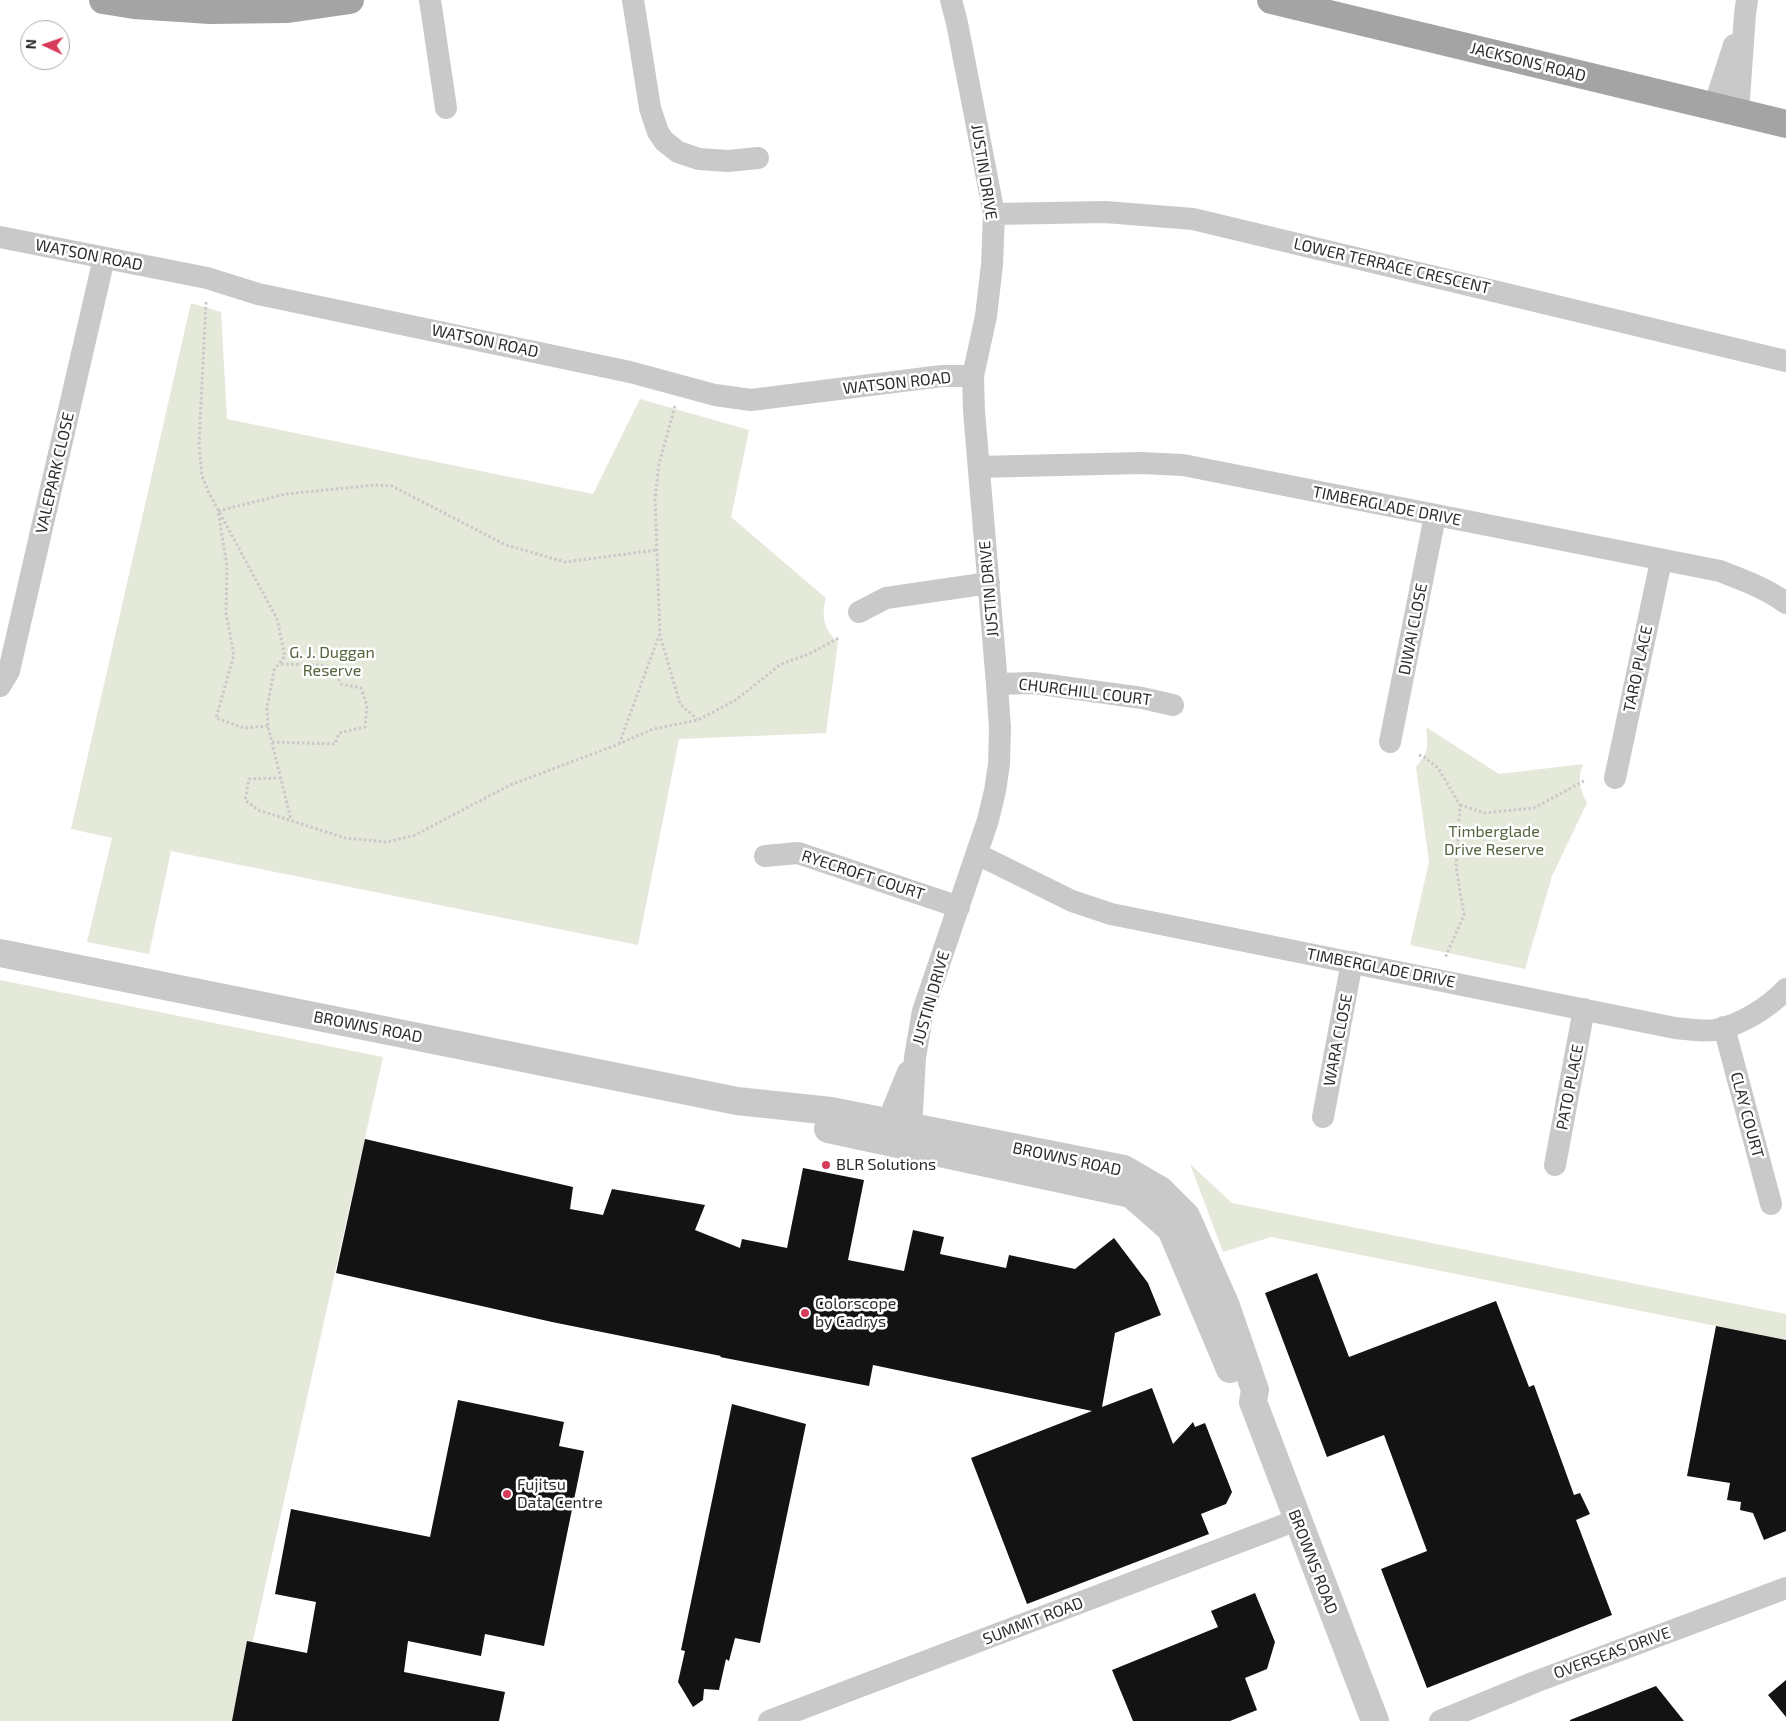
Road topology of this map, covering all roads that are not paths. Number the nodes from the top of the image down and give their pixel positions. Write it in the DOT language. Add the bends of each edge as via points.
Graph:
graph roads {
  1 [pos="103,0"];
  2 [pos="350,0"];
  3 [pos="430,0"];
  4 [pos="633,0"];
  5 [pos="951,0"];
  6 [pos="960,0"];
  7 [pos="1271,0"];
  8 [pos="1746,7"];
  9 [pos="957,23"];
  10 [pos="446,108"];
  11 [pos="1726,110"];
  12 [pos="1786,124"];
  13 [pos="758,158"];
  14 [pos="994,214"];
  15 [pos="0,237"];
  16 [pos="104,258"];
  17 [pos="1786,362"];
  18 [pos="973,376"];
  19 [pos="979,467"];
  20 [pos="1435,516"];
  21 [pos="1661,560"];
  22 [pos="989,584"];
  23 [pos="1786,603"];
  24 [pos="859,612"];
  25 [pos="997,684"];
  26 [pos="0,686"];
  27 [pos="1174,705"];
  28 [pos="1390,742"];
  29 [pos="1615,778"];
  30 [pos="977,854"];
  31 [pos="765,856"];
  32 [pos="958,907"];
  33 [pos="0,953"];
  34 [pos="1352,962"];
  35 [pos="1786,989"];
  36 [pos="1584,1009"];
  37 [pos="1724,1027"];
  38 [pos="1323,1117"];
  39 [pos="898,1134"];
  40 [pos="1556,1165"];
  41 [pos="1771,1204"];
  42 [pos="1297,1520"];
  43 [pos="1786,1588"];
  44 [pos="770,1721"];
  45 [pos="1375,1721"];
  46 [pos="1440,1721"];
  1 -- 2 [label="main road" via="210,10 288,9"];
  3 -- 10 [label="street"];
  4 -- 13 [label="street" via="650,108 664,141 678,152 700,159"];
  5 -- 9 [label="street, JUSTIN DRIVE"];
  6 -- 9 [label="street, JUSTIN DRIVE"];
  7 -- 11 [label="main road, JACKSONS ROAD"];
  8 -- 11 [label="street"];
  9 -- 14 [label="street, JUSTIN DRIVE"];
  11 -- 12 [label="main road, JACKSONS ROAD"];
  14 -- 17 [label="street, LOWER TERRACE CRESCENT" via="1105,212 1193,219"];
  14 -- 18 [label="street, JUSTIN DRIVE" via="986,316"];
  15 -- 16 [label="street, WATSON ROAD"];
  16 -- 18 [label="street, WATSON ROAD" via="207,278 258,294 630,372 724,397 750,400 942,376"];
  16 -- 26 [label="street, VALEPARK CLOSE" via="9,671"];
  18 -- 19 [label="street, JUSTIN DRIVE"];
  19 -- 20 [label="street, TIMBERGLADE DRIVE" via="1183,465"];
  19 -- 22 [label="street, JUSTIN DRIVE"];
  20 -- 21 [label="street, TIMBERGLADE DRIVE"];
  20 -- 28 [label="street, DIWAI CLOSE"];
  21 -- 23 [label="street, TIMBERGLADE DRIVE" via="1720,571 1768,591"];
  21 -- 29 [label="street, TARO PLACE"];
  22 -- 24 [label="street" via="886,598"];
  22 -- 25 [label="street, JUSTIN DRIVE"];
  25 -- 27 [label="street, CHURCHILL COURT" via="1034,683"];
  25 -- 30 [label="street, JUSTIN DRIVE" via="1000,764"];
  30 -- 32 [label="street, JUSTIN DRIVE"];
  30 -- 34 [label="street, TIMBERGLADE DRIVE" via="1093,910"];
  31 -- 32 [label="street, RYECROFT COURT" via="798,853"];
  32 -- 39 [label="street, JUSTIN DRIVE" via="924,1012 915,1057 912,1112"];
  33 -- 39 [label="street, BROWNS ROAD" via="737,1101 831,1111"];
  34 -- 36 [label="street, TIMBERGLADE DRIVE"];
  34 -- 38 [label="street, WARA CLOSE"];
  35 -- 37 [label="street, TIMBERGLADE DRIVE" via="1762,1009"];
  36 -- 37 [label="street, TIMBERGLADE DRIVE" via="1675,1028 1701,1031"];
  36 -- 40 [label="street, PATO PLACE"];
  37 -- 41 [label="street, CLAY COURT"];
  39 -- 42 [label="street, BROWNS ROAD" via="1124,1169 1160,1190 1186,1216 1226,1306 1255,1390 1253,1402"];
  42 -- 44 [label="street, SUMMIT ROAD"];
  42 -- 45 [label="street, BROWNS ROAD"];
  43 -- 46 [label="street, OVERSEAS DRIVE"];
}
